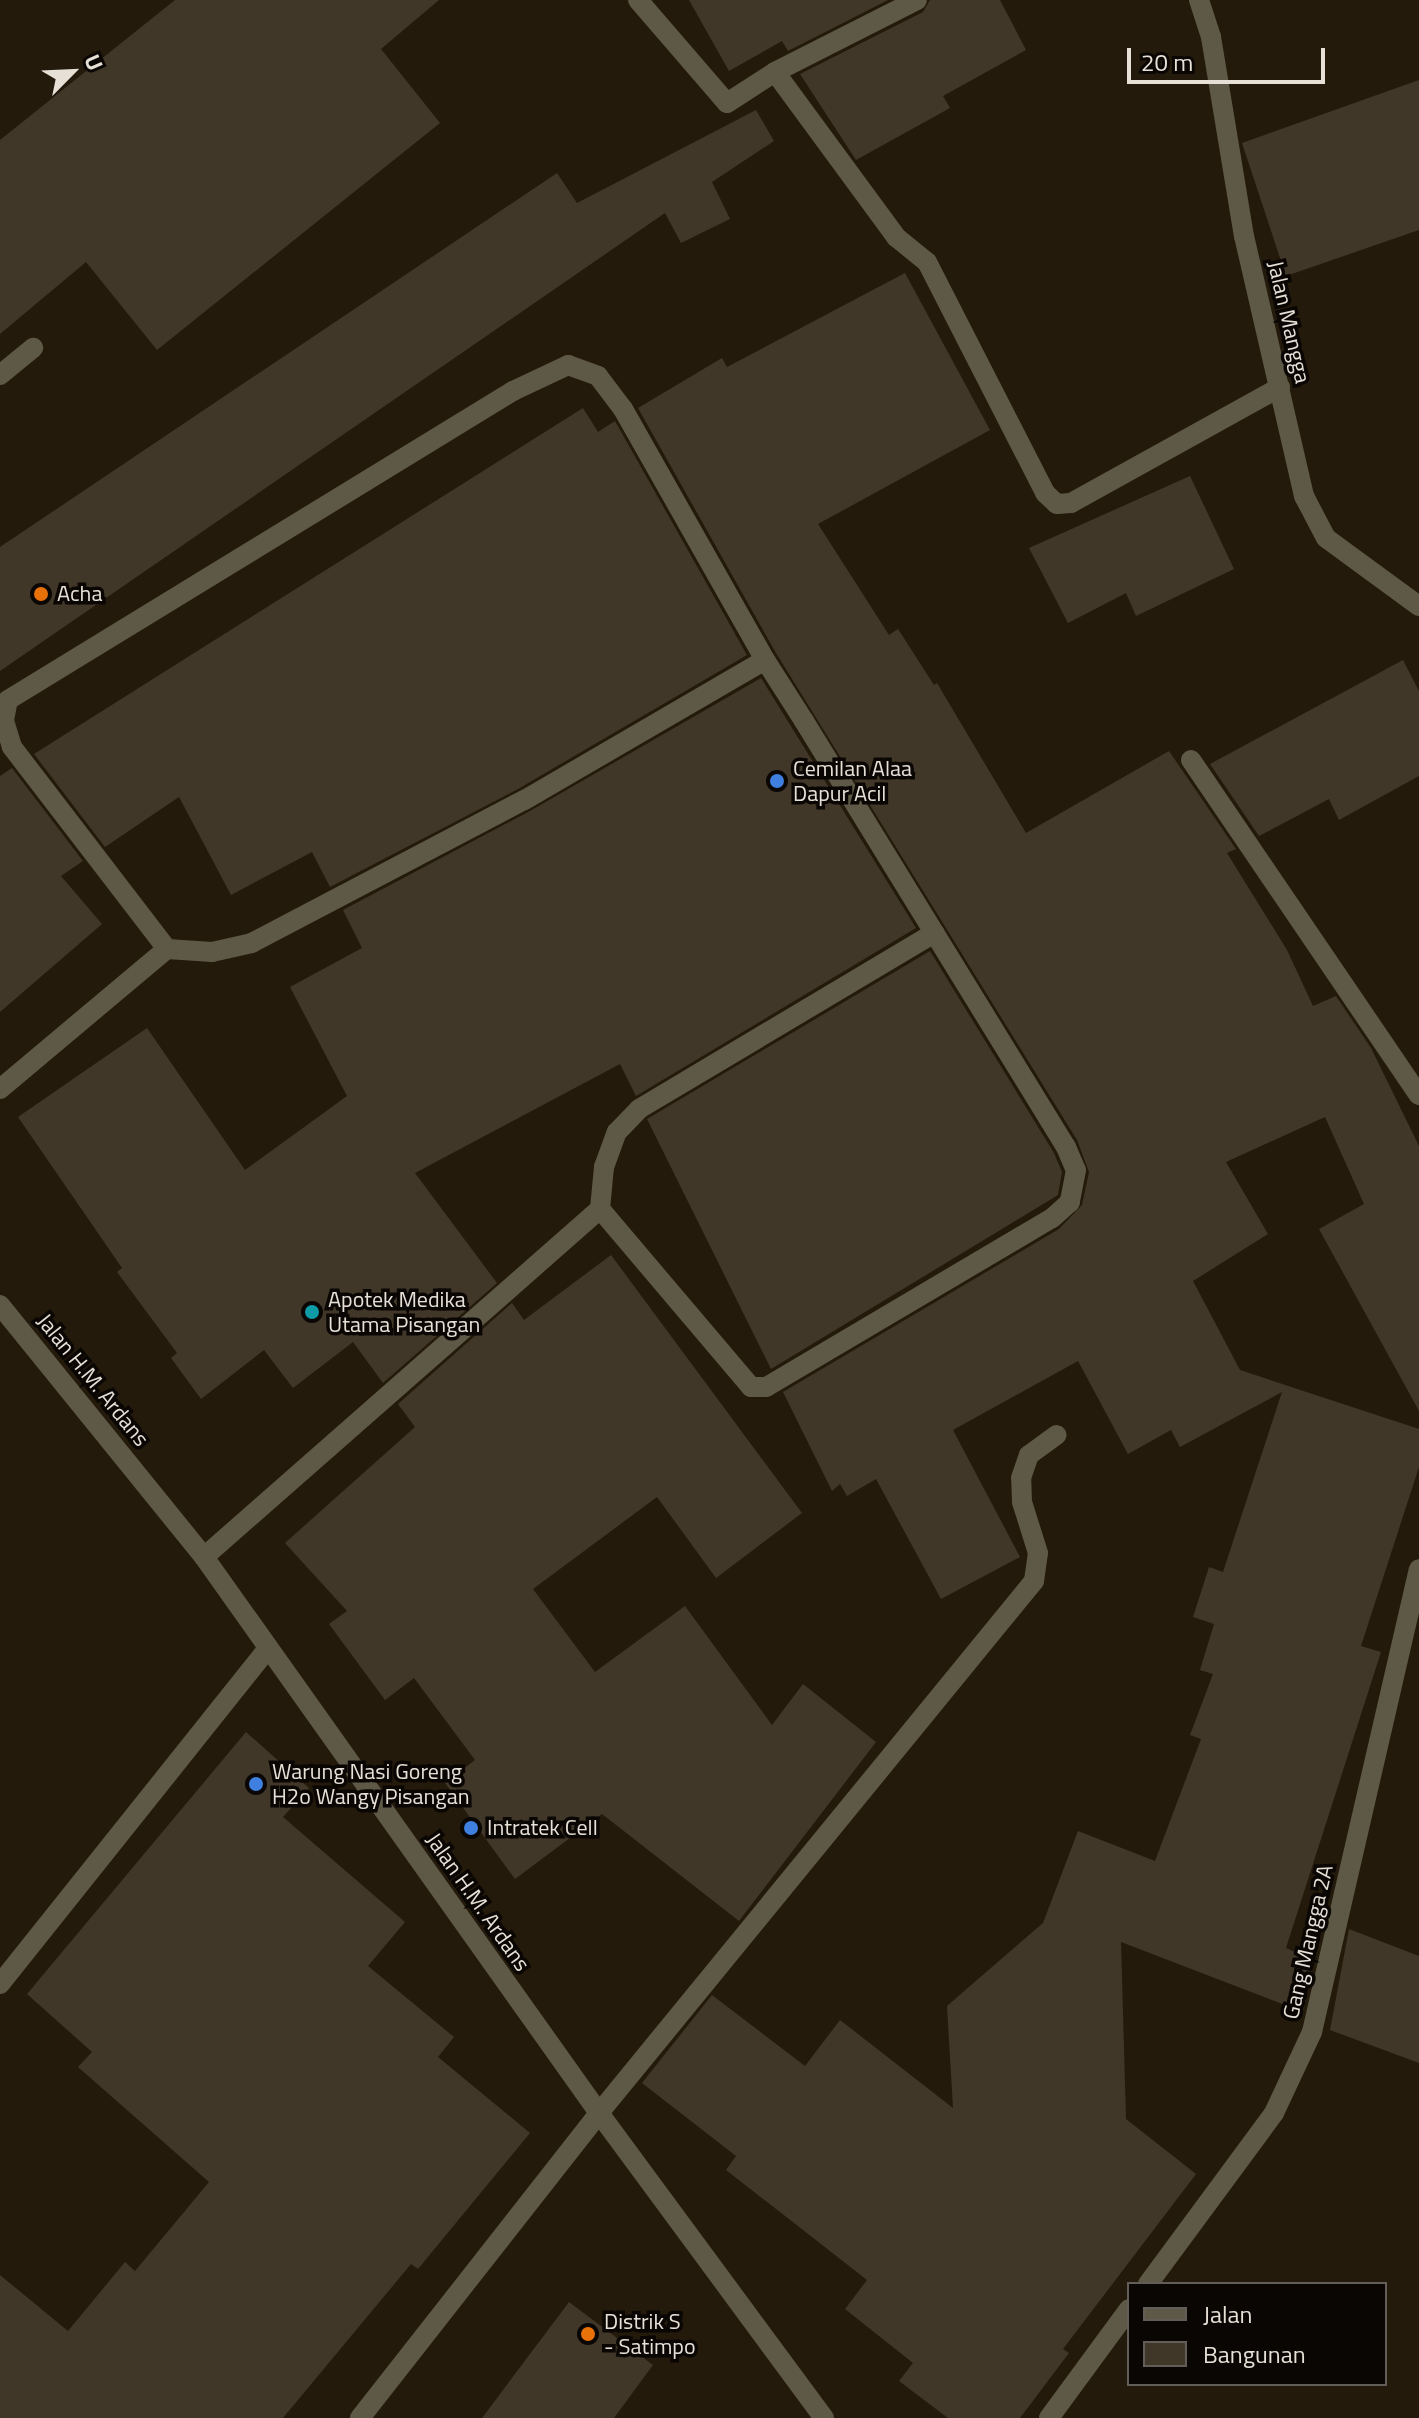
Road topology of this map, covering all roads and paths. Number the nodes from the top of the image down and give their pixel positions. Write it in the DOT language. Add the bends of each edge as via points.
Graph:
graph roads {
  1 [pos="638,0"];
  2 [pos="917,0"];
  3 [pos="1199,0"];
  4 [pos="775,72"];
  5 [pos="33,348"];
  6 [pos="0,375"];
  7 [pos="1280,387"];
  8 [pos="1419,606"];
  9 [pos="765,660"];
  10 [pos="1191,760"];
  11 [pos="934,933"];
  12 [pos="167,949"];
  13 [pos="0,1089"];
  14 [pos="1419,1095"];
  15 [pos="600,1209"];
  16 [pos="0,1305"];
  17 [pos="1057,1435"];
  18 [pos="204,1557"];
  19 [pos="1419,1569"];
  20 [pos="268,1648"];
  21 [pos="0,1984"];
  22 [pos="599,2113"];
  23 [pos="1149,2282"];
  24 [pos="1127,2312"];
  25 [pos="360,2418"];
  26 [pos="824,2418"];
  27 [pos="1049,2418"];
  1 -- 4 [label="street" via="727,103"];
  2 -- 4 [label="street"];
  3 -- 7 [label="street, Jalan Mangga" via="1211,37 1244,236"];
  4 -- 7 [label="street" via="896,237 927,262 1045,493 1057,504 1071,503"];
  5 -- 6 [label="street"];
  7 -- 8 [label="street, Jalan Mangga" via="1304,496 1326,538"];
  9 -- 11 [label="street"];
  9 -- 12 [label="street" via="470,829 252,943 212,952"];
  9 -- 12 [label="street" via="606,384 588,370 568,365 546,372 8,700 4,720 12,747"];
  10 -- 14 [label="street"];
  11 -- 15 [label="street" via="639,1109 617,1132 604,1167"];
  11 -- 15 [label="street" via="1076,1170 1070,1202 1052,1218 760,1390 741,1377"];
  12 -- 13 [label="street"];
  15 -- 18 [label="street"];
  16 -- 18 [label="street, Jalan H.M. Ardans"];
  17 -- 22 [label="street" via="1029,1455 1021,1478 1022,1502 1038,1553 1034,1581"];
  18 -- 20 [label="street, Jalan H.M. Ardans"];
  19 -- 23 [label="street, Gang Mangga 2A" via="1312,2032 1274,2113"];
  20 -- 21 [label="street"];
  20 -- 22 [label="street, Jalan H.M. Ardans"];
  22 -- 25 [label="street"];
  22 -- 26 [label="street, Jalan H.M. Ardans"];
  24 -- 27 [label="street"];
}
